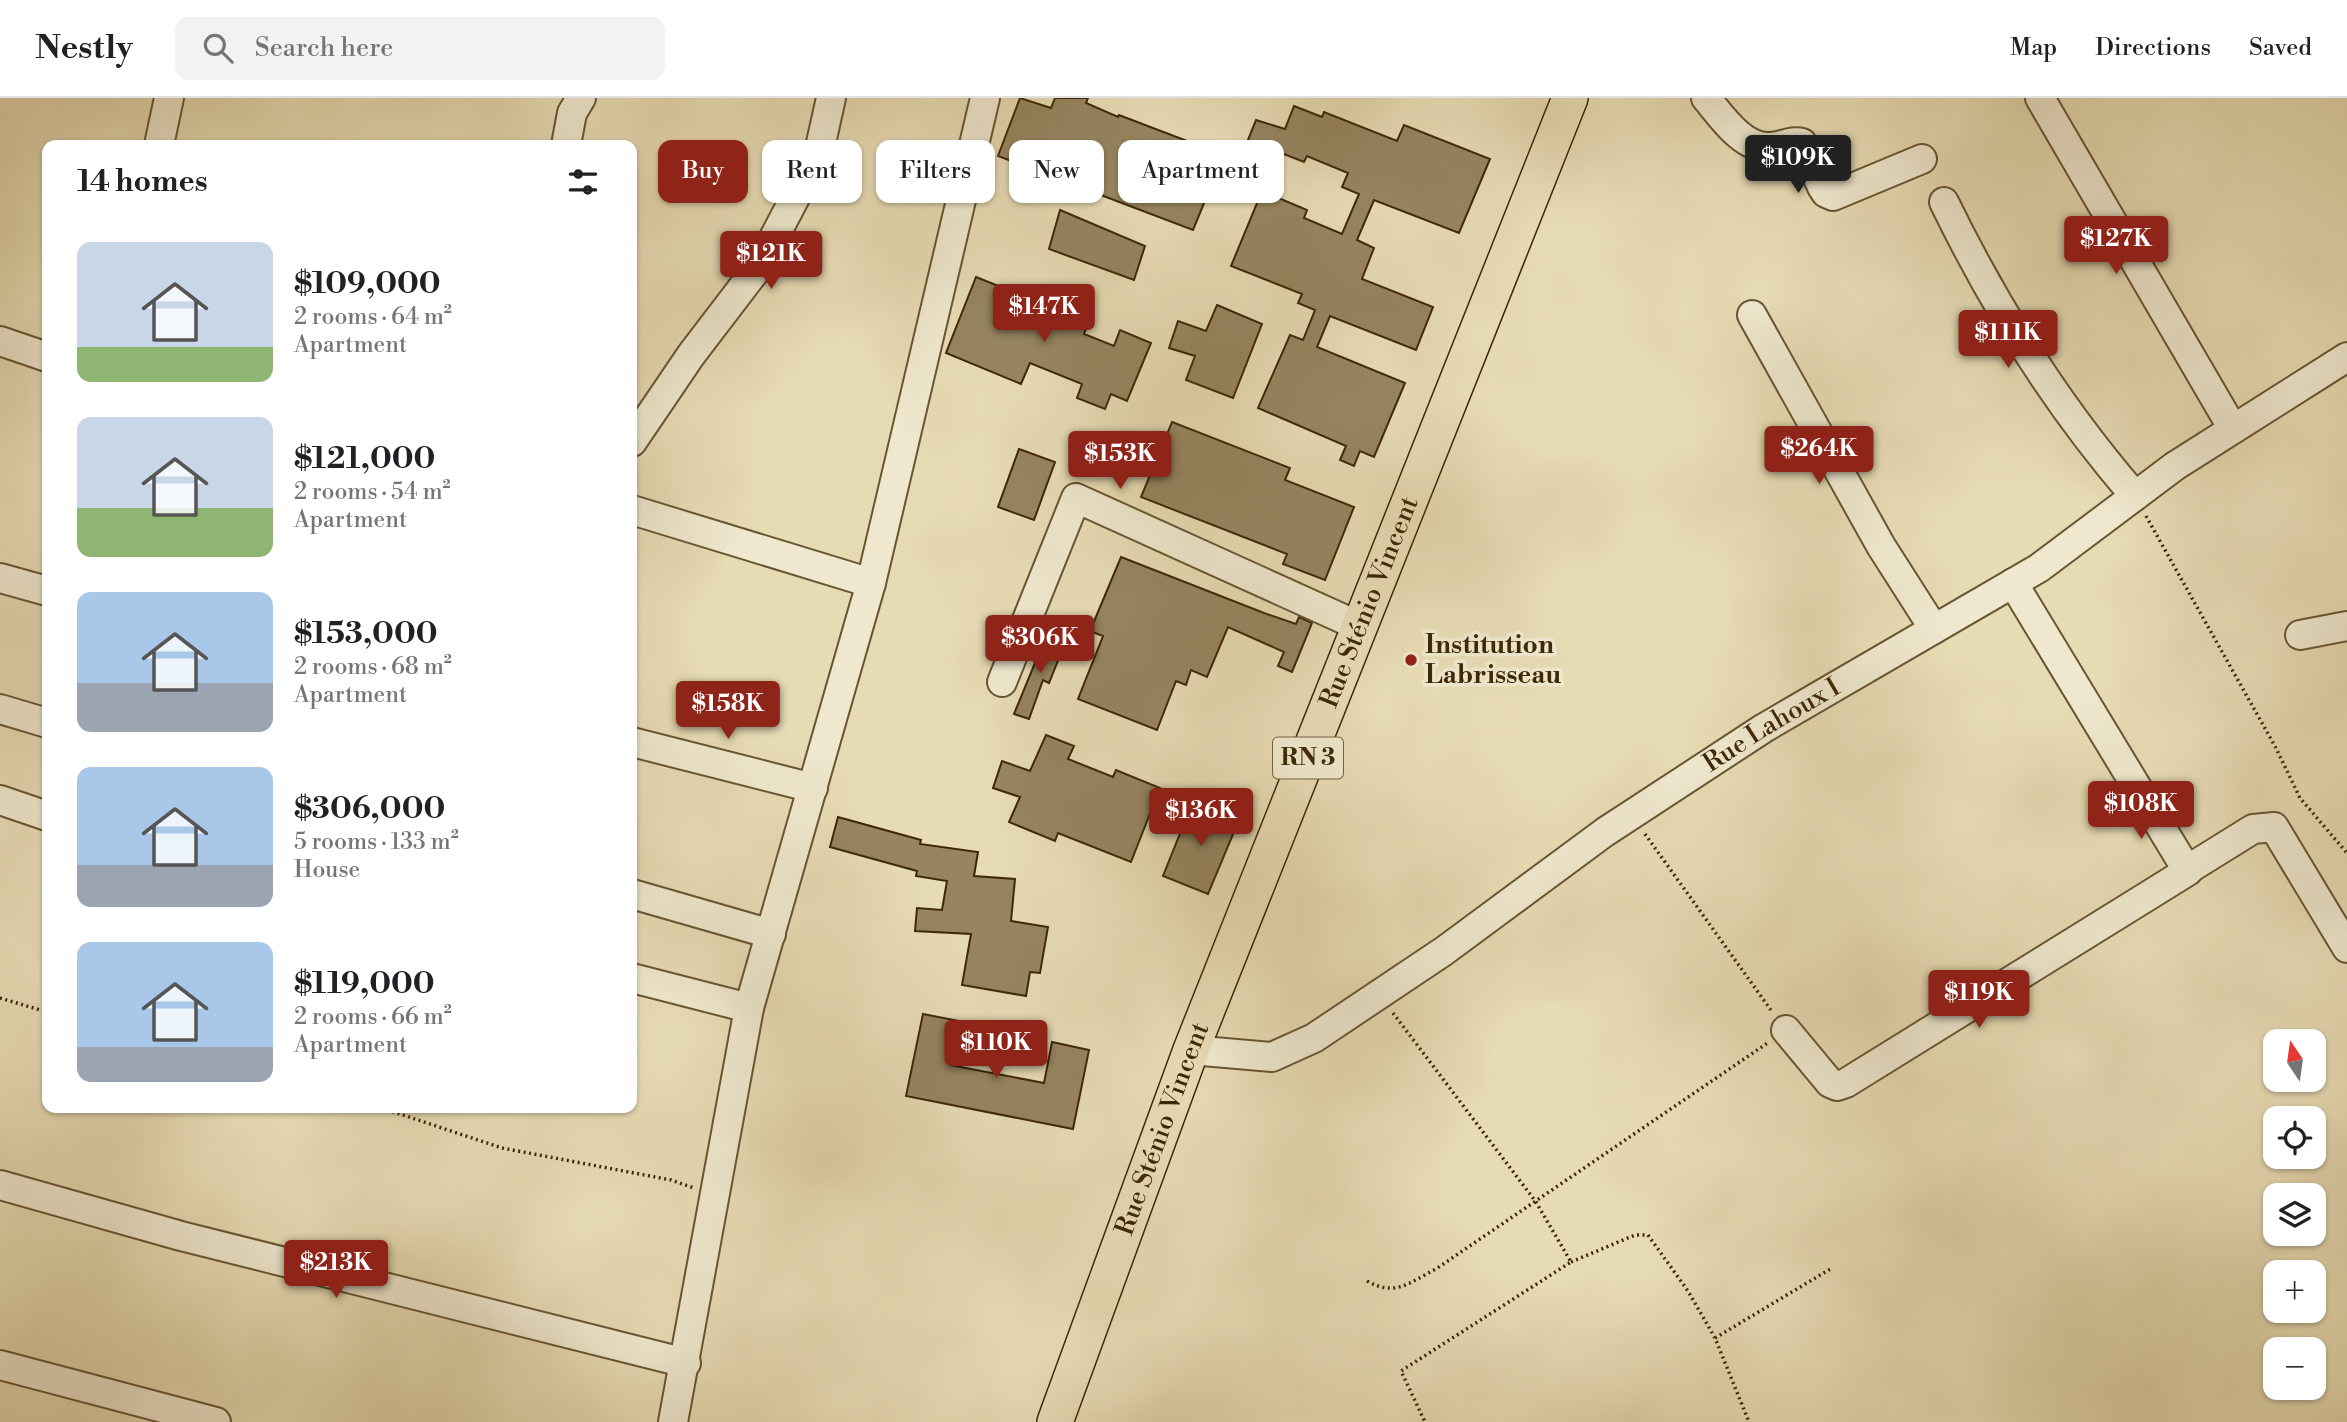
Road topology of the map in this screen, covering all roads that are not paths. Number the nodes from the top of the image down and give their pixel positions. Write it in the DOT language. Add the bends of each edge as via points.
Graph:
graph roads {
  1 [pos="169,98"];
  2 [pos="580,98"];
  3 [pos="831,98"];
  4 [pos="985,98"];
  5 [pos="1570,98"];
  6 [pos="1706,98"];
  7 [pos="2040,98"];
  8 [pos="160,140"];
  9 [pos="567,140"];
  10 [pos="1922,159"];
  11 [pos="1944,202"];
  12 [pos="1752,316"];
  13 [pos="0,341"];
  14 [pos="42,355"];
  15 [pos="2347,357"];
  16 [pos="2233,429"];
  17 [pos="637,435"];
  18 [pos="2135,496"];
  19 [pos="637,512"];
  20 [pos="0,578"];
  21 [pos="871,583"];
  22 [pos="2013,583"];
  23 [pos="42,590"];
  24 [pos="2347,626"];
  25 [pos="1361,627"];
  26 [pos="1934,629"];
  27 [pos="2300,635"];
  28 [pos="1002,682"];
  29 [pos="0,709"];
  30 [pos="42,722"];
  31 [pos="637,743"];
  32 [pos="813,788"];
  33 [pos="0,800"];
  34 [pos="42,814"];
  35 [pos="2188,871"];
  36 [pos="637,895"];
  37 [pos="771,934"];
  38 [pos="2347,948"];
  39 [pos="637,979"];
  40 [pos="749,1008"];
  41 [pos="1786,1030"];
  42 [pos="1191,1051"];
  43 [pos="0,1185"];
  44 [pos="686,1363"];
  45 [pos="0,1365"];
  46 [pos="216,1422"];
  47 [pos="673,1422"];
  48 [pos="1055,1422"];
  1 -- 8 [label="street"];
  2 -- 9 [label="street"];
  3 -- 17 [label="street" via="819,152 759,266"];
  4 -- 21 [label="street"];
  5 -- 25 [label="main road, Rue Sténio Vincent / RN 3"];
  6 -- 10 [label="street" via="1742,138 1761,147 1802,143 1822,187 1833,196"];
  7 -- 16 [label="street"];
  11 -- 18 [label="street" via="2022,348 2098,454"];
  12 -- 26 [label="street" via="1881,546"];
  13 -- 14 [label="street"];
  15 -- 16 [label="street, Rue Lahoux I"];
  16 -- 18 [label="street, Rue Lahoux I"];
  18 -- 22 [label="street, Rue Lahoux I"];
  19 -- 21 [label="street"];
  20 -- 23 [label="street"];
  21 -- 32 [label="street"];
  22 -- 26 [label="street, Rue Lahoux I"];
  22 -- 35 [label="street"];
  24 -- 27 [label="street"];
  25 -- 28 [label="street" via="1076,498"];
  25 -- 42 [label="main road, Rue Sténio Vincent / RN 3"];
  26 -- 42 [label="street, Rue Lahoux I" via="1764,728 1631,815 1314,1038 1272,1058"];
  29 -- 30 [label="street"];
  31 -- 32 [label="street"];
  32 -- 37 [label="street"];
  33 -- 34 [label="street"];
  35 -- 38 [label="street" via="2253,829 2274,827"];
  35 -- 41 [label="street" via="1846,1083 1830,1083"];
  36 -- 37 [label="street"];
  37 -- 40 [label="street"];
  39 -- 40 [label="street"];
  40 -- 44 [label="street"];
  42 -- 48 [label="main road, Rue Sténio Vincent / RN 3"];
  43 -- 44 [label="street" via="181,1236"];
  44 -- 47 [label="street"];
  45 -- 46 [label="street"];
}
